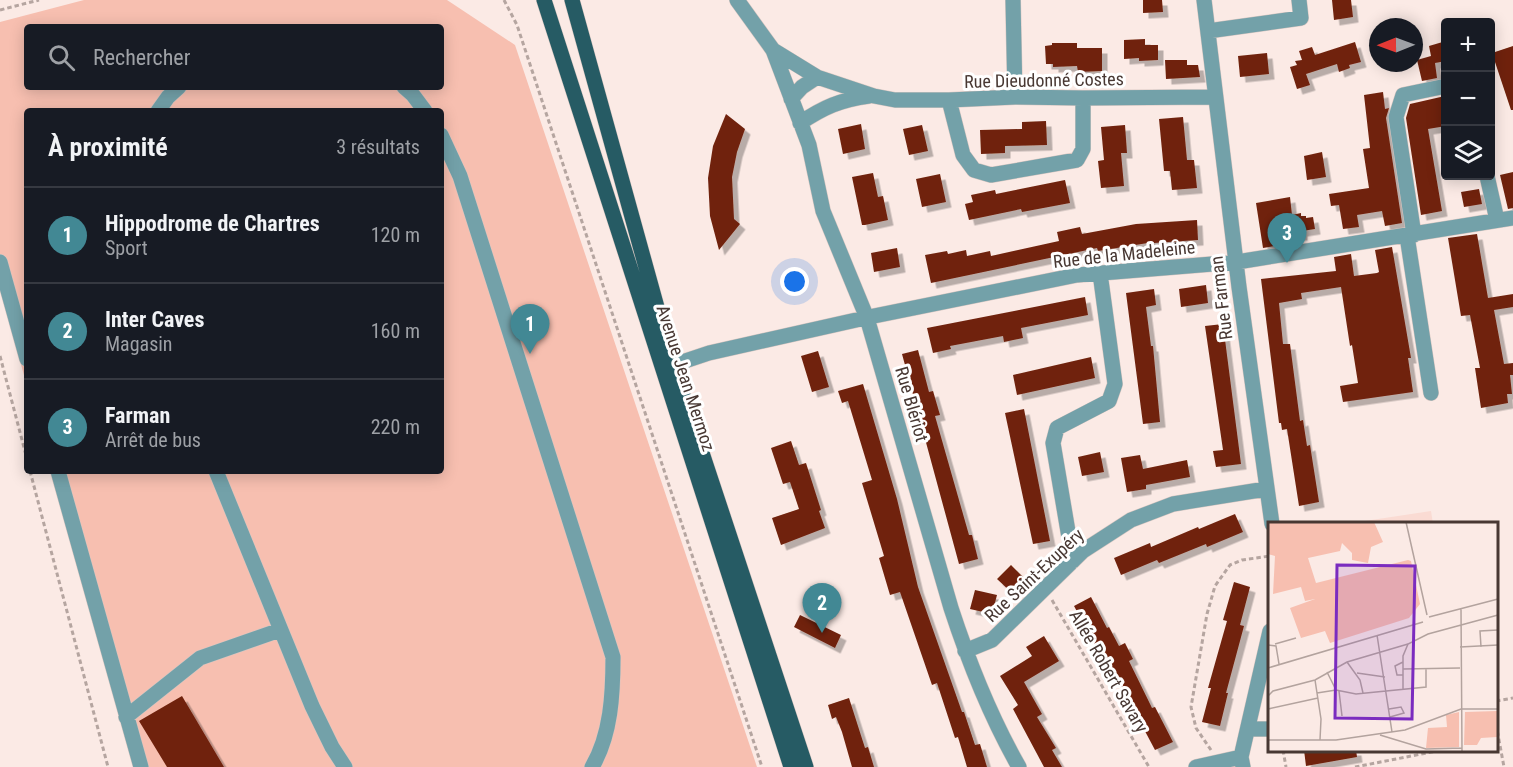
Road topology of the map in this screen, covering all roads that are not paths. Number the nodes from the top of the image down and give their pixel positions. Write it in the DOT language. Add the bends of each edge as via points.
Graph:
graph roads {
  1 [pos="544,0"];
  2 [pos="572,0"];
  3 [pos="737,0"];
  4 [pos="1012,0"];
  5 [pos="1204,0"];
  6 [pos="1299,0"];
  7 [pos="1208,31"];
  8 [pos="773,50"];
  9 [pos="818,77"];
  10 [pos="1441,88"];
  11 [pos="176,90"];
  12 [pos="408,90"];
  13 [pos="873,96"];
  14 [pos="1016,97"];
  15 [pos="1215,97"];
  16 [pos="1083,98"];
  17 [pos="791,99"];
  18 [pos="949,100"];
  19 [pos="160,108"];
  20 [pos="423,108"];
  21 [pos="800,123"];
  22 [pos="444,142"];
  23 [pos="1488,180"];
  24 [pos="1513,218"];
  25 [pos="1497,220"];
  26 [pos="1411,235"];
  27 [pos="0,262"];
  28 [pos="1237,262"];
  29 [pos="1100,273"];
  30 [pos="867,318"];
  31 [pos="24,348"];
  32 [pos="673,365"];
  33 [pos="1431,393"];
  34 [pos="59,474"];
  35 [pos="217,474"];
  36 [pos="1266,489"];
  37 [pos="1272,522"];
  38 [pos="1073,561"];
  39 [pos="280,630"];
  40 [pos="1268,640"];
  41 [pos="965,651"];
  42 [pos="126,717"];
  43 [pos="1249,729"];
  44 [pos="1268,729"];
  45 [pos="1242,762"];
  46 [pos="141,767"];
  47 [pos="345,767"];
  48 [pos="592,767"];
  49 [pos="791,767"];
  50 [pos="806,767"];
  51 [pos="1019,767"];
  52 [pos="1196,767"];
  1 -- 49 [label="main road, Avenue Jean Mermoz"];
  2 -- 32 [label="main road, Avenue Jean Mermoz"];
  3 -- 8 [label="street, Rue Dieudonné Costes"];
  4 -- 14 [label="street"];
  5 -- 7 [label="street, Rue Farman"];
  6 -- 7 [label="street" via="1301,18"];
  7 -- 15 [label="street, Rue Farman"];
  8 -- 9 [label="street, Rue Dieudonné Costes"];
  8 -- 17 [label="street, Rue Blériot"];
  9 -- 13 [label="street, Rue Dieudonné Costes"];
  9 -- 17 [label="street"];
  10 -- 26 [label="street" via="1403,95 1396,117"];
  11 -- 19 [label="street"];
  12 -- 20 [label="street"];
  13 -- 18 [label="street, Rue Dieudonné Costes"];
  13 -- 21 [label="street, Rue Dieudonné Costes" via="846,99 822,108"];
  14 -- 16 [label="street, Rue Dieudonné Costes"];
  14 -- 18 [label="street, Rue Dieudonné Costes"];
  15 -- 16 [label="street, Rue Dieudonné Costes"];
  15 -- 28 [label="street, Rue Farman"];
  16 -- 18 [label="street" via="1083,149 1077,160 991,175 974,170 963,155"];
  17 -- 21 [label="street, Rue Blériot"];
  21 -- 30 [label="street, Rue Blériot" via="809,145 823,211"];
  22 -- 48 [label="street" via="459,176 613,657 613,694 600,753"];
  23 -- 25 [label="street"];
  24 -- 25 [label="street, Rue de la Madeleine"];
  25 -- 26 [label="street, Rue de la Madeleine"];
  26 -- 28 [label="street, Rue de la Madeleine"];
  26 -- 33 [label="street"];
  27 -- 31 [label="street"];
  28 -- 29 [label="street, Rue de la Madeleine"];
  28 -- 36 [label="street, Rue Farman"];
  29 -- 30 [label="street, Rue de la Madeleine"];
  29 -- 38 [label="street" via="1115,384 1110,401 1057,428 1053,443"];
  30 -- 32 [label="street, Rue de la Madeleine" via="709,353"];
  30 -- 41 [label="street, Rue Blériot"];
  32 -- 50 [label="main road, Avenue Jean Mermoz"];
  34 -- 42 [label="street"];
  35 -- 39 [label="street"];
  36 -- 37 [label="street, Rue Farman"];
  36 -- 38 [label="street, Rue Saint-Exupéry" via="1173,504 1131,520"];
  38 -- 41 [label="street, Rue Saint-Exupéry" via="992,640"];
  39 -- 42 [label="street" via="200,658"];
  39 -- 47 [label="street" via="312,706"];
  40 -- 43 [label="street"];
  41 -- 51 [label="street, Rue Blériot" via="996,727"];
  42 -- 46 [label="street"];
  43 -- 44 [label="street"];
  43 -- 45 [label="street"];
  45 -- 52 [label="street"];
}
